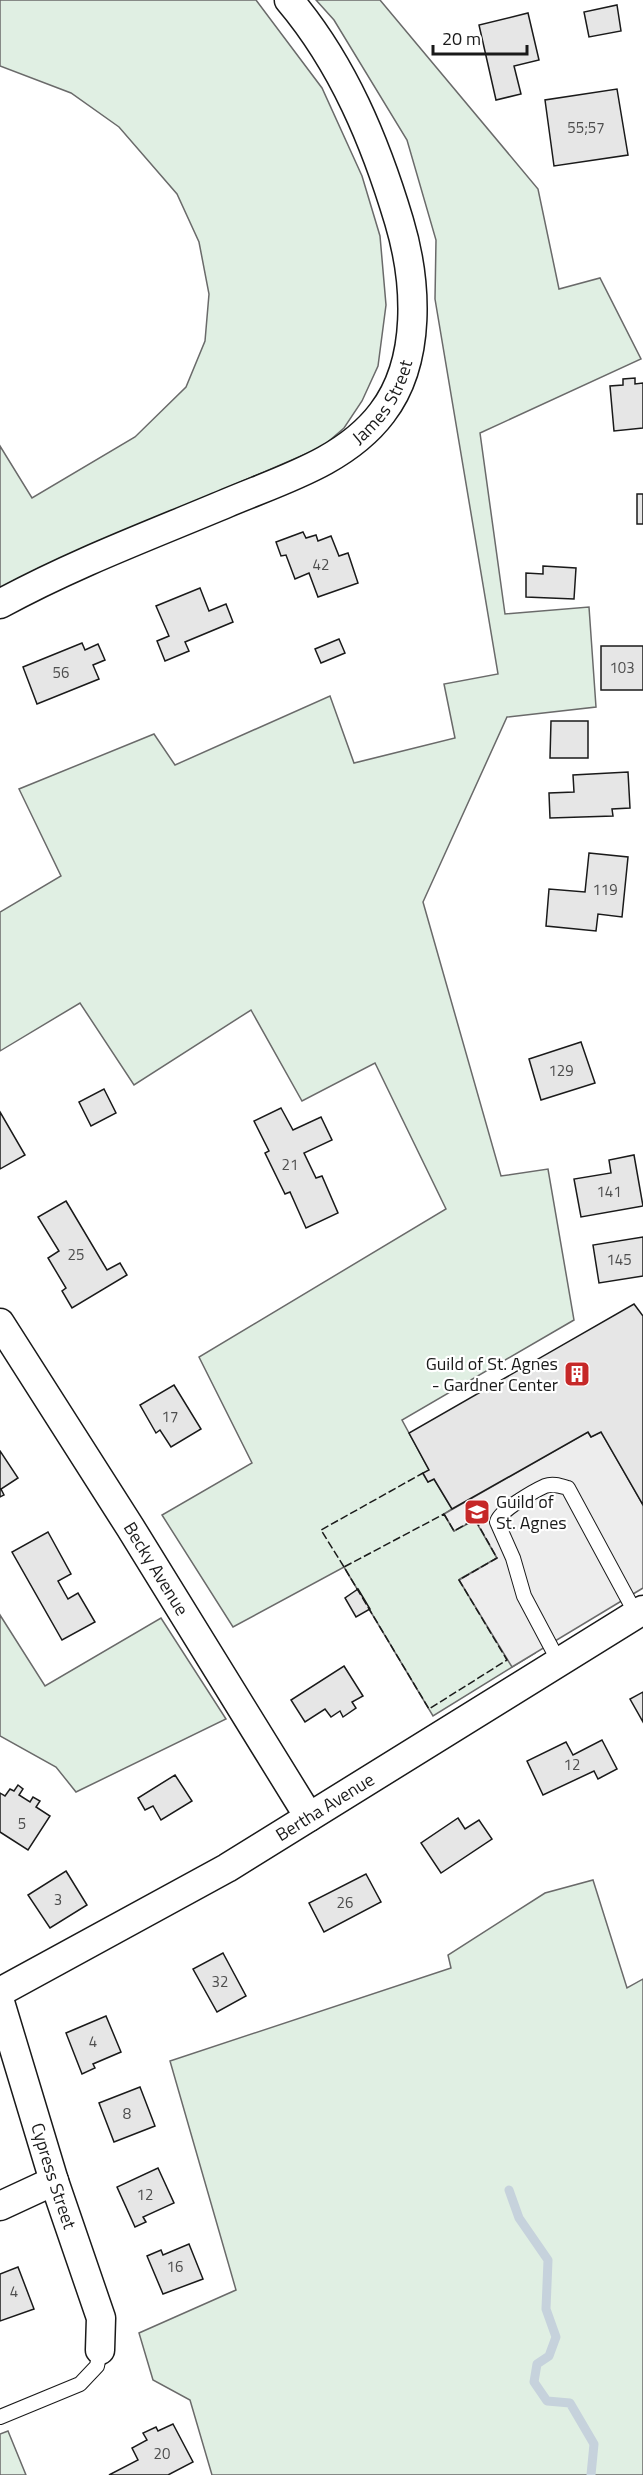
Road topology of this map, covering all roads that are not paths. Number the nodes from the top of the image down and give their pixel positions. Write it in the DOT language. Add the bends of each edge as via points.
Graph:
graph roads {
  1 [pos="289,0"];
  2 [pos="0,604"];
  3 [pos="0,1323"];
  4 [pos="10,1361"];
  5 [pos="639,1612"];
  6 [pos="559,1662"];
  7 [pos="309,1817"];
  8 [pos="0,1992"];
  9 [pos="0,2002"];
  10 [pos="54,2181"];
  11 [pos="0,2205"];
  12 [pos="100,2349"];
  13 [pos="0,2417"];
  1 -- 2 [label="street, James Street" via="323,42 341,75 383,171 403,234 412,319 395,392 370,428 323,462 52,576"];
  3 -- 4 [label="street, Becky Avenue"];
  4 -- 7 [label="street, Becky Avenue" via="130,1527"];
  5 -- 6 [label="street, Bertha Avenue"];
  5 -- 6 [label="lane" via="568,1488 545,1486 502,1512 497,1522 524,1596"];
  6 -- 7 [label="street, Bertha Avenue"];
  7 -- 8 [label="street, Bertha Avenue" via="218,1873"];
  9 -- 10 [label="street, Cypress Street"];
  10 -- 11 [label="street"];
  10 -- 12 [label="street, Cypress Street" via="101,2318"];
  12 -- 13 [label="lane" via="98,2366 80,2384"];
}
